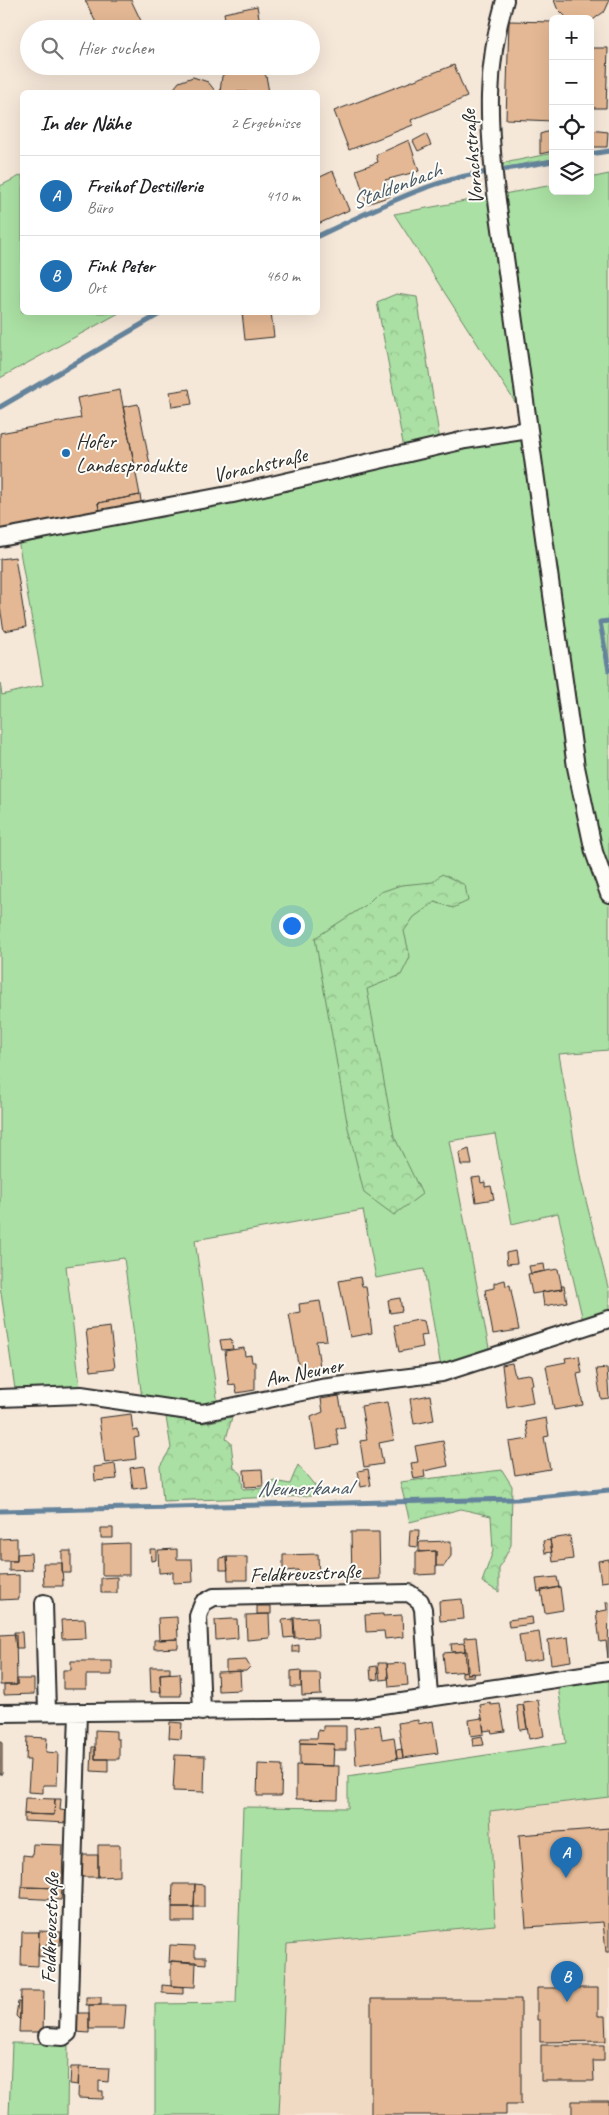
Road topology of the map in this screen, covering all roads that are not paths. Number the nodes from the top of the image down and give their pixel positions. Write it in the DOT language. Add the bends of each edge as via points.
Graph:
graph roads {
  1 [pos="505,0"];
  2 [pos="529,430"];
  3 [pos="0,538"];
  4 [pos="609,894"];
  5 [pos="609,1319"];
  6 [pos="0,1398"];
  7 [pos="44,1603"];
  8 [pos="609,1671"];
  9 [pos="429,1698"];
  10 [pos="47,1712"];
  11 [pos="78,1712"];
  12 [pos="202,1712"];
  13 [pos="0,1713"];
  14 [pos="47,2036"];
  1 -- 2 [label="street, Vorachstraße" via="490,71 490,143"];
  2 -- 3 [label="street, Vorachstraße" via="465,440 233,494"];
  2 -- 4 [label="street, Vorachstraße" via="576,767 594,852"];
  5 -- 6 [label="street, Am Neuner" via="442,1373 321,1388 219,1411 183,1411 81,1395"];
  7 -- 10 [label="street"];
  8 -- 9 [label="street"];
  9 -- 12 [label="street" via="348,1709"];
  9 -- 12 [label="street, Feldkreuzstraße" via="423,1609 409,1592 214,1597 203,1603 198,1616"];
  10 -- 11 [label="street"];
  10 -- 13 [label="street"];
  11 -- 12 [label="street"];
  11 -- 14 [label="street, Feldkreuzstraße" via="68,2034 63,2037"];
}
